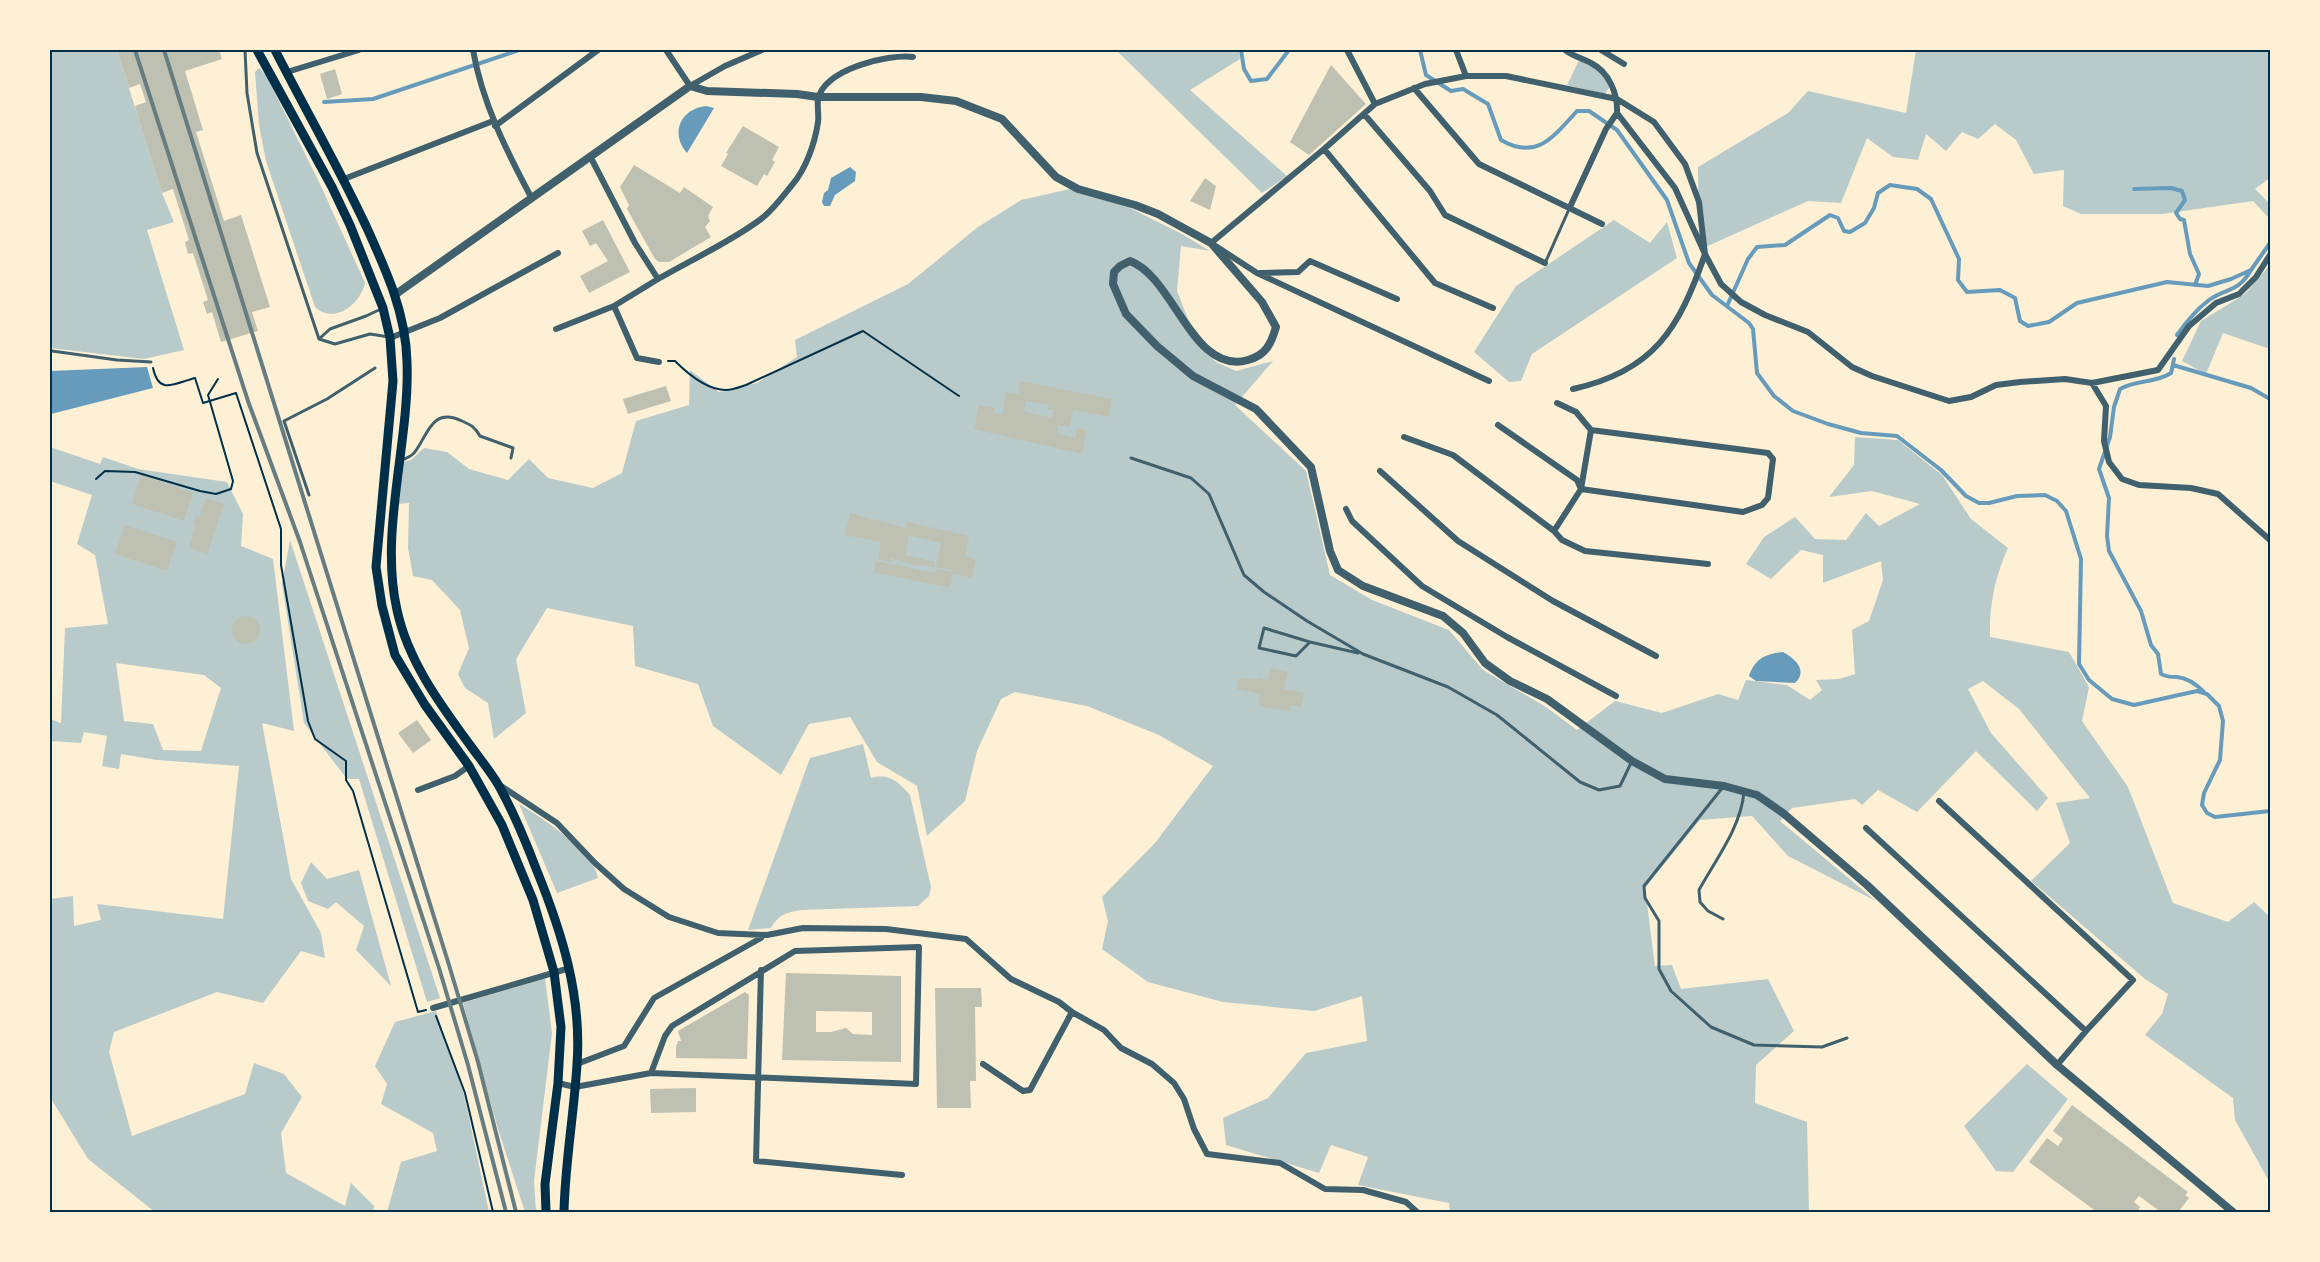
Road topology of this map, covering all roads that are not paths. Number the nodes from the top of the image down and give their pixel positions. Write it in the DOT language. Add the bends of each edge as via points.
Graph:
graph roads {
  1 [pos="245,50"];
  2 [pos="257,50"];
  3 [pos="275,50"];
  4 [pos="359,50"];
  5 [pos="473,50"];
  6 [pos="598,50"];
  7 [pos="666,50"];
  8 [pos="762,50"];
  9 [pos="1347,50"];
  10 [pos="1456,50"];
  11 [pos="1564,50"];
  12 [pos="1601,50"];
  13 [pos="913,57"];
  14 [pos="1624,64"];
  15 [pos="286,72"];
  16 [pos="1466,76"];
  17 [pos="690,86"];
  18 [pos="1414,88"];
  19 [pos="818,98"];
  20 [pos="1617,99"];
  21 [pos="1375,104"];
  22 [pos="1617,113"];
  23 [pos="1364,114"];
  24 [pos="494,123"];
  25 [pos="1324,149"];
  26 [pos="590,156"];
  27 [pos="344,179"];
  28 [pos="531,197"];
  29 [pos="1570,207"];
  30 [pos="1602,224"];
  31 [pos="1211,243"];
  32 [pos="558,253"];
  33 [pos="1705,254"];
  34 [pos="2271,255"];
  35 [pos="1545,263"];
  36 [pos="1257,273"];
  37 [pos="658,279"];
  38 [pos="396,294"];
  39 [pos="1397,299"];
  40 [pos="614,306"];
  41 [pos="383,308"];
  42 [pos="1493,308"];
  43 [pos="556,329"];
  44 [pos="404,331"];
  45 [pos="390,338"];
  46 [pos="319,339"];
  47 [pos="52,351"];
  48 [pos="152,362"];
  49 [pos="659,362"];
  50 [pos="375,368"];
  51 [pos="1489,381"];
  52 [pos="2092,383"];
  53 [pos="1573,389"];
  54 [pos="1557,403"];
  55 [pos="1498,425"];
  56 [pos="1591,430"];
  57 [pos="1404,437"];
  58 [pos="511,458"];
  59 [pos="1131,458"];
  60 [pos="400,460"];
  61 [pos="1380,471"];
  62 [pos="1581,489"];
  63 [pos="309,495"];
  64 [pos="1346,509"];
  65 [pos="1554,531"];
  66 [pos="2271,540"];
  67 [pos="1708,564"];
  68 [pos="1310,642"];
  69 [pos="1363,654"];
  70 [pos="1656,656"];
  71 [pos="1616,696"];
  72 [pos="1632,761"];
  73 [pos="469,766"];
  74 [pos="498,784"];
  75 [pos="1724,786"];
  76 [pos="418,790"];
  77 [pos="1744,792"];
  78 [pos="1939,801"];
  79 [pos="1866,828"];
  80 [pos="1724,919"];
  81 [pos="760,938"];
  82 [pos="570,968"];
  83 [pos="761,970"];
  84 [pos="554,972"];
  85 [pos="433,1008"];
  86 [pos="1072,1012"];
  87 [pos="2086,1031"];
  88 [pos="1847,1038"];
  89 [pos="577,1064"];
  90 [pos="983,1064"];
  91 [pos="2057,1065"];
  92 [pos="651,1073"];
  93 [pos="760,1077"];
  94 [pos="558,1083"];
  95 [pos="575,1087"];
  96 [pos="902,1175"];
  97 [pos="546,1212"];
  98 [pos="564,1212"];
  99 [pos="1416,1212"];
  100 [pos="2233,1212"];
  1 -- 46 [label="lane" via="256,153"];
  2 -- 41 [label="main road" via="332,187"];
  3 -- 15 [label="main road"];
  4 -- 15 [label="street"];
  5 -- 24 [label="street"];
  6 -- 24 [label="street"];
  7 -- 17 [label="street"];
  8 -- 17 [label="street"];
  9 -- 21 [label="street"];
  10 -- 16 [label="street"];
  11 -- 20 [label="street" via="1594,64 1607,76"];
  12 -- 14 [label="street"];
  13 -- 19 [label="street" via="883,57 856,67 831,79"];
  15 -- 27 [label="main road"];
  16 -- 18 [label="street"];
  16 -- 20 [label="street" via="1506,76"];
  17 -- 19 [label="street" via="707,91"];
  17 -- 26 [label="street"];
  18 -- 21 [label="street"];
  18 -- 29 [label="street" via="1479,164"];
  19 -- 31 [label="street" via="921,97 956,101 1002,119 1056,177 1078,189 1135,205"];
  19 -- 37 [label="street" via="818,123 810,153 794,184 762,219"];
  20 -- 22 [label="street"];
  20 -- 33 [label="street" via="1654,122 1685,164 1699,202"];
  21 -- 23 [label="street"];
  22 -- 29 [label="street"];
  22 -- 33 [label="street" via="1675,188"];
  23 -- 25 [label="street"];
  23 -- 35 [label="street" via="1430,191 1445,215"];
  24 -- 27 [label="street"];
  24 -- 28 [label="street"];
  25 -- 31 [label="street"];
  25 -- 42 [label="street" via="1435,283"];
  26 -- 28 [label="street"];
  26 -- 37 [label="street"];
  27 -- 38 [label="main road"];
  28 -- 38 [label="street"];
  29 -- 30 [label="street"];
  29 -- 35 [label="lane"];
  31 -- 36 [label="street"];
  31 -- 72 [label="street" via="1262,302 1276,327 1271,344 1260,357 1239,363 1201,345 1155,280 1130,261 1114,272 1113,284 1126,314 1193,376 1256,409 1311,467 1338,570 1363,586 1443,616 1463,633 1485,663 1510,681 1547,699"];
  32 -- 44 [label="street" via="440,318"];
  33 -- 52 [label="street" via="1721,284 1741,302 1808,332 1852,367 1917,392 1949,401 1971,397 1996,385 2065,379"];
  33 -- 53 [label="street" via="1692,292 1656,348 1602,383"];
  34 -- 52 [label="street" via="2239,294 2216,303 2189,326 2158,370"];
  36 -- 39 [label="street" via="1298,272 1310,261"];
  36 -- 51 [label="street"];
  37 -- 40 [label="street"];
  38 -- 41 [label="street"];
  38 -- 44 [label="main road"];
  40 -- 43 [label="street"];
  40 -- 49 [label="street" via="637,358"];
  41 -- 45 [label="main road"];
  41 -- 46 [label="lane" via="330,329"];
  44 -- 45 [label="street"];
  44 -- 60 [label="main road" via="407,372"];
  45 -- 46 [label="lane" via="370,334 335,344"];
  45 -- 73 [label="main road" via="393,381 376,567 382,606 395,655"];
  47 -- 48 [label="lane"];
  50 -- 63 [label="lane" via="284,421"];
  52 -- 66 [label="street" via="2106,406 2104,441 2109,462 2122,479 2139,485 2218,494"];
  54 -- 56 [label="street" via="1576,412"];
  55 -- 62 [label="street" via="1577,480"];
  56 -- 62 [label="street"];
  56 -- 62 [label="street" via="1768,453 1773,459 1768,498 1762,506 1743,512"];
  57 -- 65 [label="street" via="1453,455"];
  58 -- 60 [label="lane" via="513,448 480,436 475,427 448,417 429,427 413,455"];
  59 -- 69 [label="lane" via="1191,478 1209,494 1244,575 1306,621"];
  60 -- 74 [label="main road" via="392,560 396,609 411,654"];
  61 -- 70 [label="street" via="1458,541 1553,601"];
  62 -- 65 [label="street"];
  64 -- 71 [label="street" via="1352,521 1422,586"];
  65 -- 67 [label="street" via="1562,540 1585,550"];
  68 -- 68 [label="lane" via="1264,628 1259,648 1296,656"];
  68 -- 69 [label="lane"];
  69 -- 72 [label="lane" via="1448,687 1488,710 1580,782 1599,790 1620,786"];
  72 -- 75 [label="street" via="1665,779"];
  73 -- 76 [label="street" via="455,776"];
  73 -- 84 [label="main road" via="502,825 533,900"];
  74 -- 82 [label="main road" via="523,835"];
  74 -- 86 [label="street" via="557,823 624,889 669,917 718,933 767,935 803,928 886,929 966,939 1011,979"];
  75 -- 77 [label="street"];
  75 -- 88 [label="lane" via="1644,886 1645,898 1659,921 1659,969 1671,991 1711,1027 1754,1045 1822,1047"];
  77 -- 80 [label="lane" via="1737,822 1699,890 1700,902"];
  77 -- 91 [label="street" via="1757,795 1783,813 1867,885"];
  78 -- 87 [label="street" via="2133,980"];
  79 -- 87 [label="street"];
  81 -- 89 [label="street" via="654,998 624,1046"];
  82 -- 84 [label="street"];
  82 -- 89 [label="main road" via="577,1016"];
  83 -- 92 [label="street" via="672,1026"];
  83 -- 93 [label="street"];
  83 -- 93 [label="street" via="795,951 919,947 916,1084"];
  84 -- 85 [label="street"];
  84 -- 94 [label="main road" via="561,1027"];
  86 -- 90 [label="street" via="1030,1090 1023,1091"];
  86 -- 99 [label="street" via="1104,1030 1121,1048 1152,1064 1173,1083 1184,1099 1207,1154 1280,1163 1325,1189 1363,1190 1406,1202"];
  87 -- 91 [label="street"];
  89 -- 95 [label="main road"];
  91 -- 100 [label="street"];
  92 -- 93 [label="street"];
  92 -- 95 [label="street"];
  93 -- 96 [label="street" via="756,1161"];
  94 -- 95 [label="street"];
  94 -- 97 [label="main road" via="545,1184"];
  95 -- 98 [label="main road"];
}
